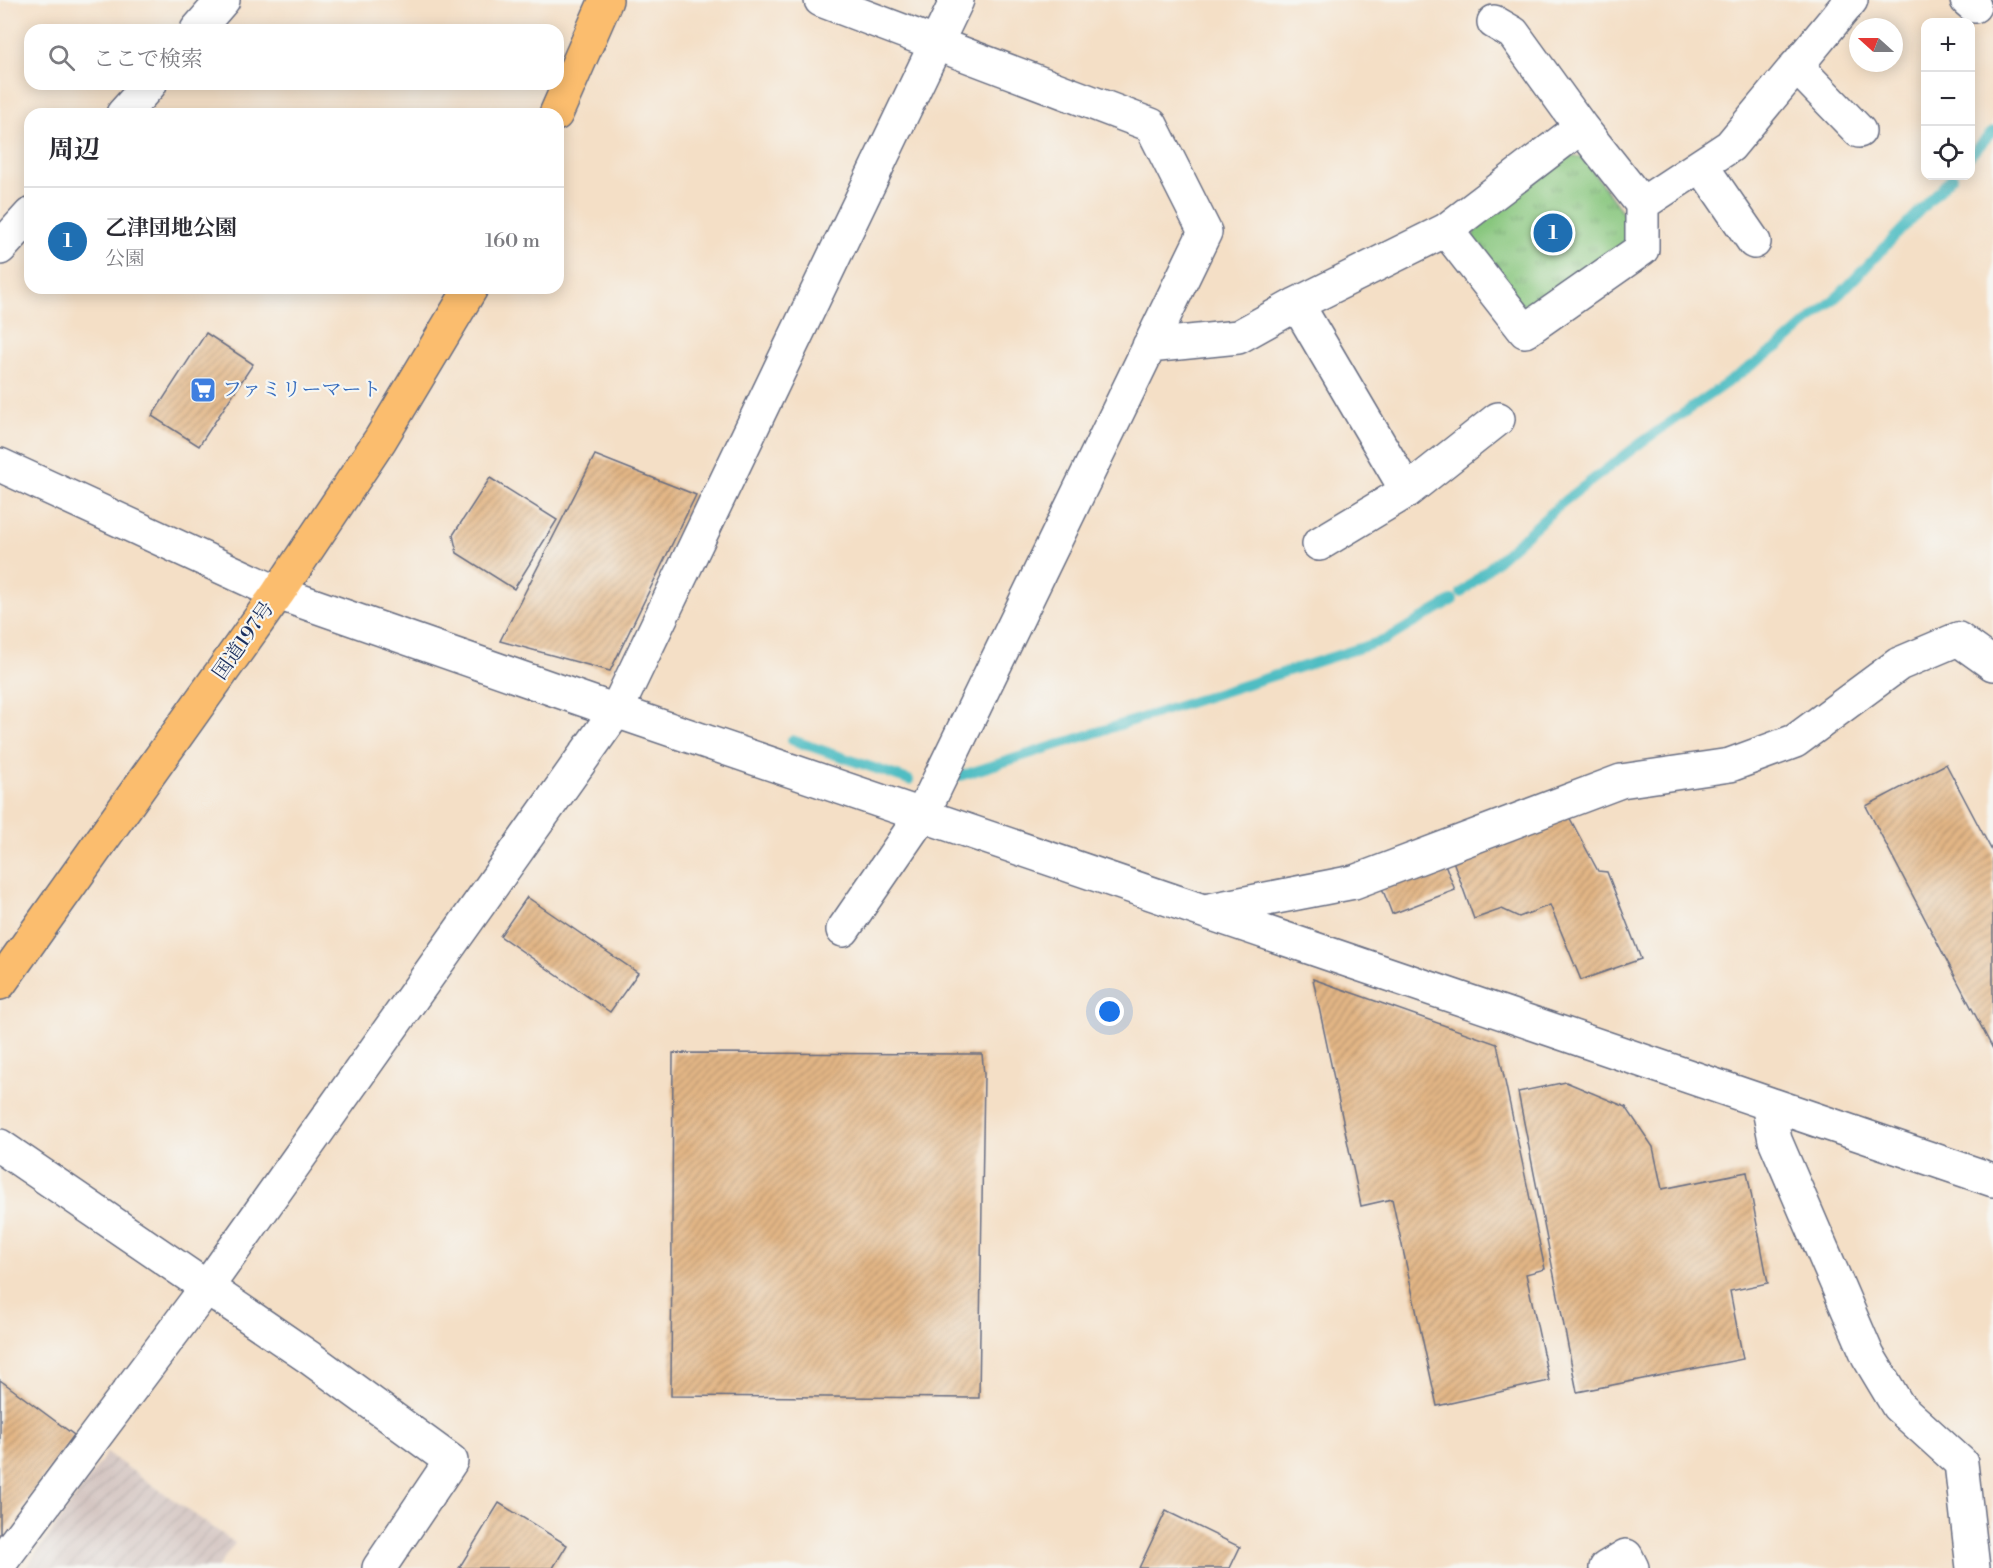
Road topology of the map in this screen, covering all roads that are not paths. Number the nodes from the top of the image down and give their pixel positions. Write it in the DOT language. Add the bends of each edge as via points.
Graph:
graph roads {
  1 [pos="223,0"];
  2 [pos="606,0"];
  3 [pos="821,0"];
  4 [pos="957,0"];
  5 [pos="1851,0"];
  6 [pos="1494,22"];
  7 [pos="202,24"];
  8 [pos="936,44"];
  9 [pos="1796,66"];
  10 [pos="145,90"];
  11 [pos="128,108"];
  12 [pos="559,108"];
  13 [pos="1581,127"];
  14 [pos="1859,131"];
  15 [pos="1701,165"];
  16 [pos="1642,204"];
  17 [pos="24,222"];
  18 [pos="1446,230"];
  19 [pos="1754,242"];
  20 [pos="0,248"];
  21 [pos="467,294"];
  22 [pos="1297,304"];
  23 [pos="1149,346"];
  24 [pos="1498,419"];
  25 [pos="0,465"];
  26 [pos="1407,491"];
  27 [pos="1319,544"];
  28 [pos="279,593"];
  29 [pos="1993,664"];
  30 [pos="616,711"];
  31 [pos="922,815"];
  32 [pos="1203,911"];
  33 [pos="843,930"];
  34 [pos="0,983"];
  35 [pos="1768,1104"];
  36 [pos="0,1146"];
  37 [pos="1993,1180"];
  38 [pos="207,1287"];
  39 [pos="0,1563"];
  40 [pos="379,1568"];
  41 [pos="1606,1568"];
  42 [pos="1632,1568"];
  43 [pos="1973,1568"];
  1 -- 7 [label="street"];
  2 -- 12 [label="highway"];
  3 -- 8 [label="street"];
  4 -- 8 [label="street"];
  5 -- 9 [label="street"];
  6 -- 13 [label="street" via="1513,33"];
  8 -- 23 [label="street" via="1151,125 1205,232"];
  8 -- 30 [label="street"];
  9 -- 14 [label="street"];
  9 -- 15 [label="street" via="1730,146"];
  10 -- 11 [label="street"];
  13 -- 16 [label="street"];
  13 -- 18 [label="street"];
  15 -- 16 [label="street"];
  15 -- 19 [label="street"];
  16 -- 18 [label="street" via="1642,249 1525,330"];
  17 -- 20 [label="street"];
  18 -- 22 [label="street"];
  21 -- 28 [label="highway, 国道197号" via="380,440"];
  22 -- 23 [label="street" via="1238,337"];
  22 -- 26 [label="street"];
  23 -- 31 [label="street"];
  24 -- 26 [label="street"];
  25 -- 28 [label="street"];
  26 -- 27 [label="street"];
  28 -- 30 [label="street"];
  28 -- 34 [label="highway, 国道197号"];
  29 -- 32 [label="street" via="1958,639 1899,664 1795,741 1730,765 1621,781 1354,882"];
  30 -- 31 [label="street"];
  30 -- 38 [label="street"];
  31 -- 32 [label="street"];
  31 -- 33 [label="street"];
  32 -- 35 [label="street"];
  35 -- 37 [label="street"];
  35 -- 43 [label="street" via="1775,1140 1868,1356 1898,1406 1961,1463"];
  36 -- 38 [label="street"];
  38 -- 39 [label="street"];
  38 -- 40 [label="street" via="451,1461"];
  41 -- 42 [label="street" via="1626,1556"];
}
